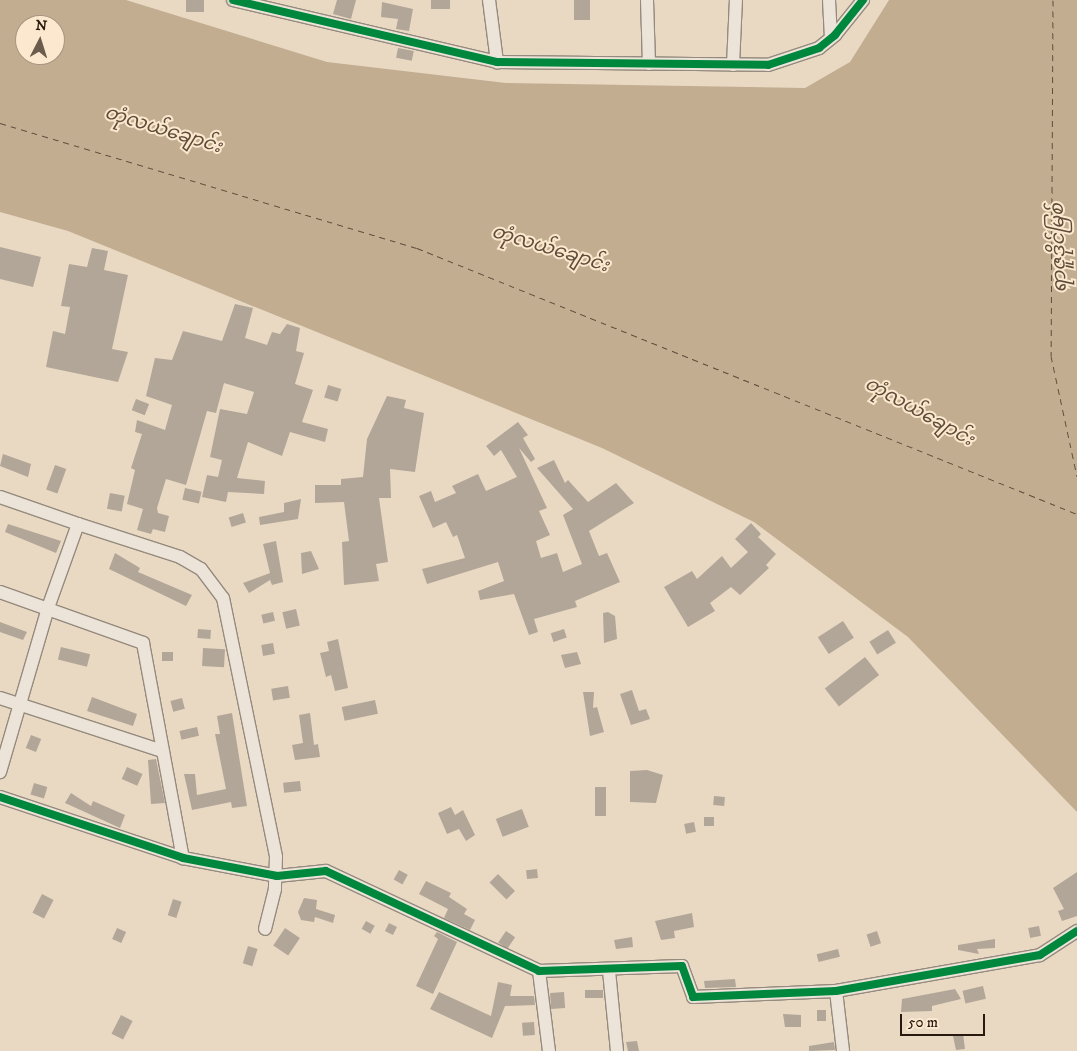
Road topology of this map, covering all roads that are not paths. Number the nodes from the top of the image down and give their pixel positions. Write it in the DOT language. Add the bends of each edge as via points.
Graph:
graph roads {
  1 [pos="233,0"];
  2 [pos="490,0"];
  3 [pos="647,0"];
  4 [pos="736,0"];
  5 [pos="829,0"];
  6 [pos="863,0"];
  7 [pos="831,38"];
  8 [pos="497,62"];
  9 [pos="649,64"];
  10 [pos="733,65"];
  11 [pos="0,497"];
  12 [pos="78,524"];
  13 [pos="0,592"];
  14 [pos="48,608"];
  15 [pos="0,698"];
  16 [pos="21,706"];
  17 [pos="162,751"];
  18 [pos="0,772"];
  19 [pos="0,797"];
  20 [pos="183,858"];
  21 [pos="277,876"];
  22 [pos="265,929"];
  23 [pos="1077,931"];
  24 [pos="539,971"];
  25 [pos="609,971"];
  26 [pos="836,991"];
  27 [pos="549,1051"];
  28 [pos="617,1051"];
  29 [pos="843,1051"];
  1 -- 8 [label="street"];
  2 -- 8 [label="street"];
  3 -- 9 [label="street"];
  4 -- 10 [label="street"];
  5 -- 7 [label="street"];
  6 -- 7 [label="street"];
  7 -- 10 [label="street" via="783,63"];
  8 -- 9 [label="street"];
  9 -- 10 [label="street"];
  11 -- 12 [label="street"];
  12 -- 14 [label="street"];
  12 -- 21 [label="street" via="180,557 215,582 223,598"];
  13 -- 14 [label="street"];
  14 -- 16 [label="street"];
  14 -- 17 [label="street" via="144,643"];
  15 -- 16 [label="street"];
  16 -- 17 [label="street"];
  16 -- 18 [label="street"];
  17 -- 20 [label="street"];
  19 -- 20 [label="street"];
  20 -- 21 [label="street"];
  21 -- 22 [label="street"];
  21 -- 24 [label="street" via="326,871"];
  23 -- 26 [label="street" via="1040,955"];
  24 -- 25 [label="street"];
  24 -- 27 [label="street"];
  25 -- 26 [label="street" via="682,966 693,997"];
  25 -- 28 [label="street"];
  26 -- 29 [label="street"];
}
